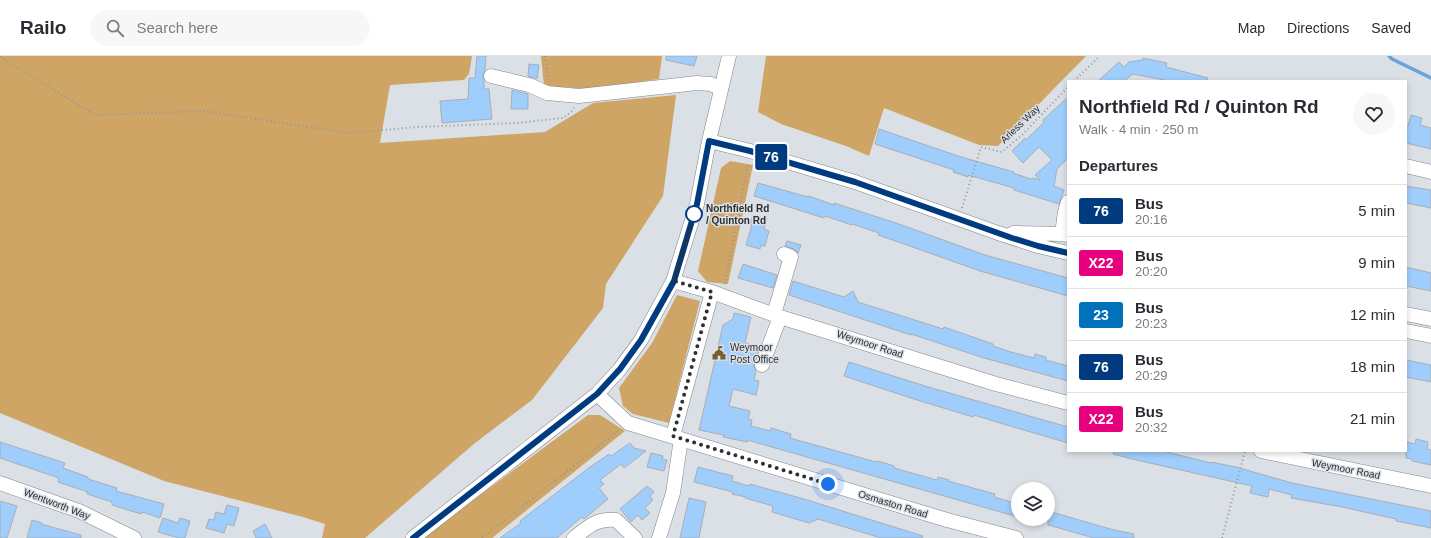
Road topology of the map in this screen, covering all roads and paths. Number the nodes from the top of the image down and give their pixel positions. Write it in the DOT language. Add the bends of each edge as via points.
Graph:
graph roads {
  1 [pos="545,56"];
  2 [pos="728,56"];
  3 [pos="1100,56"];
  4 [pos="0,57"];
  5 [pos="490,76"];
  6 [pos="1075,80"];
  7 [pos="550,87"];
  8 [pos="721,89"];
  9 [pos="1067,89"];
  10 [pos="579,96"];
  11 [pos="709,141"];
  12 [pos="750,151"];
  13 [pos="1407,166"];
  14 [pos="1431,172"];
  15 [pos="1067,204"];
  16 [pos="959,219"];
  17 [pos="998,233"];
  18 [pos="1065,235"];
  19 [pos="784,254"];
  20 [pos="1067,254"];
  21 [pos="674,281"];
  22 [pos="717,294"];
  23 [pos="1407,314"];
  24 [pos="777,315"];
  25 [pos="1431,319"];
  26 [pos="1407,331"];
  27 [pos="1431,336"];
  28 [pos="762,364"];
  29 [pos="597,394"];
  30 [pos="1067,402"];
  31 [pos="628,422"];
  32 [pos="677,438"];
  33 [pos="1245,452"];
  34 [pos="1266,452"];
  35 [pos="0,482"];
  36 [pos="1431,486"];
  37 [pos="134,538"];
  38 [pos="413,538"];
  39 [pos="482,538"];
  40 [pos="574,538"];
  41 [pos="635,538"];
  42 [pos="659,538"];
  43 [pos="1016,538"];
  44 [pos="1222,538"];
  1 -- 7 [label="path"];
  2 -- 8 [label="street"];
  3 -- 6 [label="path"];
  4 -- 10 [label="path" via="95,115 204,111 349,133 563,118 572,111"];
  5 -- 10 [label="street" via="529,85 547,93"];
  8 -- 10 [label="street" via="711,84 697,83"];
  8 -- 11 [label="street"];
  9 -- 16 [label="path, Arless Way" via="1002,152 981,148"];
  11 -- 12 [label="street"];
  11 -- 21 [label="street" via="697,204"];
  12 -- 16 [label="street" via="855,182"];
  12 -- 22 [label="path"];
  13 -- 14 [label="street"];
  15 -- 18 [label="street" via="1064,212"];
  16 -- 17 [label="street"];
  17 -- 18 [label="street"];
  17 -- 20 [label="street"];
  19 -- 24 [label="street" via="791,257"];
  21 -- 22 [label="street, Weymoor Road"];
  21 -- 29 [label="street" via="641,340 620,369"];
  22 -- 24 [label="street, Weymoor Road"];
  22 -- 32 [label="street"];
  23 -- 25 [label="street"];
  24 -- 28 [label="street"];
  24 -- 30 [label="street, Weymoor Road" via="996,384"];
  26 -- 27 [label="street"];
  29 -- 31 [label="street, Osmaston Road"];
  29 -- 38 [label="street"];
  31 -- 32 [label="street, Osmaston Road"];
  31 -- 39 [label="path"];
  32 -- 42 [label="street" via="673,493"];
  32 -- 43 [label="street, Osmaston Road" via="947,520"];
  33 -- 44 [label="path"];
  34 -- 36 [label="street, Weymoor Road"];
  35 -- 37 [label="street, Wentworth Way" via="79,510"];
  40 -- 41 [label="street" via="595,522 606,519 616,520"];
}
